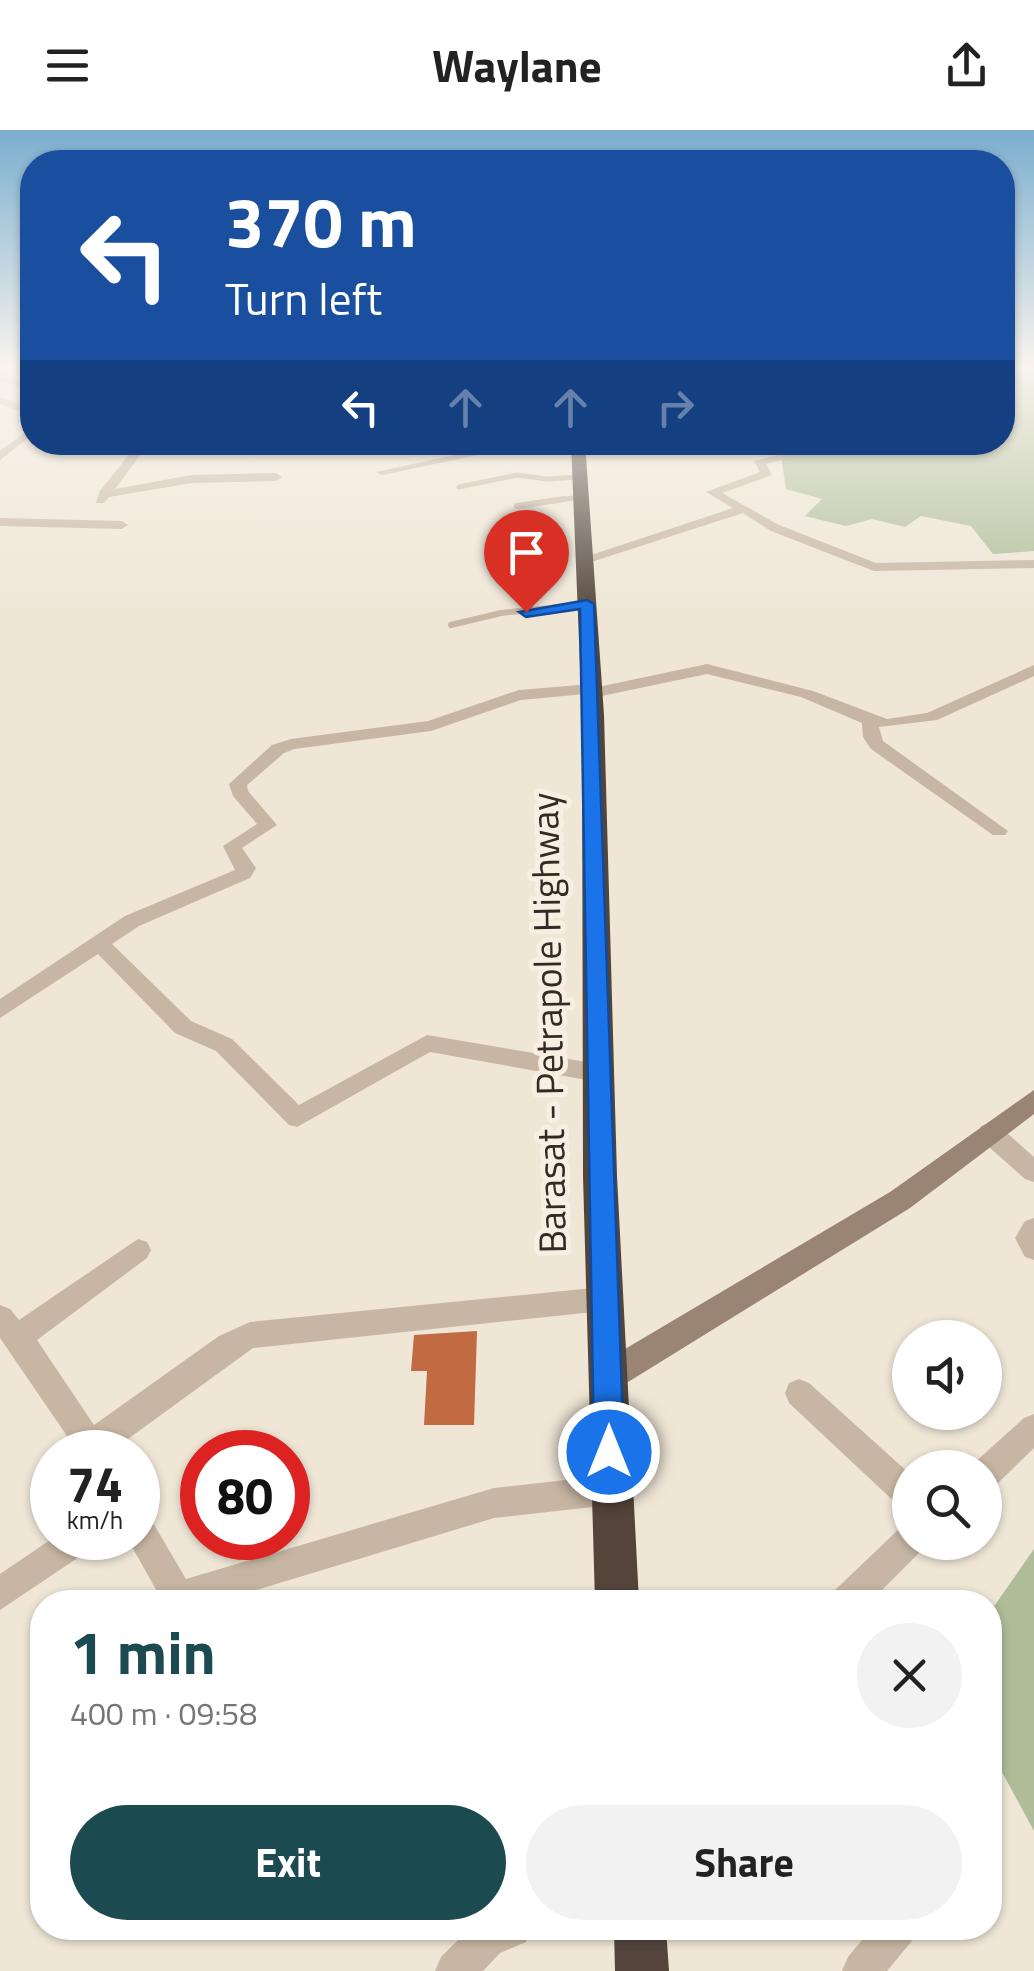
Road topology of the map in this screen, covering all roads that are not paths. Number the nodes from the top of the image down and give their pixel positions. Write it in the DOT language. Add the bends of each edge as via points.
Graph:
graph roads {
  1 [pos="135,455"];
  2 [pos="469,455"];
  3 [pos="579,455"];
  4 [pos="789,455"];
  5 [pos="382,472"];
  6 [pos="276,477"];
  7 [pos="459,487"];
  8 [pos="580,487"];
  9 [pos="104,494"];
  10 [pos="516,506"];
  11 [pos="744,509"];
  12 [pos="0,522"];
  13 [pos="84,524"];
  14 [pos="122,525"];
  15 [pos="583,560"];
  16 [pos="1033,565"];
  17 [pos="587,604"];
  18 [pos="451,625"];
  19 [pos="1034,670"];
  20 [pos="591,691"];
  21 [pos="870,721"];
  22 [pos="999,830"];
  23 [pos="99,943"];
  24 [pos="0,1010"];
  25 [pos="598,1073"];
  26 [pos="1034,1100"];
  27 [pos="990,1133"];
  28 [pos="1034,1172"];
  29 [pos="1034,1229"];
  30 [pos="1034,1249"];
  31 [pos="138,1250"];
  32 [pos="604,1298"];
  33 [pos="9,1328"];
  34 [pos="609,1376"];
  35 [pos="799,1393"];
  36 [pos="1034,1428"];
  37 [pos="81,1430"];
  38 [pos="119,1430"];
  39 [pos="1002,1458"];
  40 [pos="892,1478"];
  41 [pos="610,1490"];
  42 [pos="892,1558"];
  43 [pos="49,1560"];
  44 [pos="157,1560"];
  45 [pos="173,1590"];
  46 [pos="212,1590"];
  47 [pos="616,1590"];
  48 [pos="859,1590"];
  49 [pos="0,1594"];
  50 [pos="485,1940"];
  51 [pos="641,1940"];
  52 [pos="887,1940"];
  53 [pos="454,1971"];
  54 [pos="642,1971"];
  55 [pos="862,1971"];
  1 -- 9 [label="street"];
  2 -- 5 [label="street"];
  3 -- 8 [label="highway, Barasat - Petrapole Highway"];
  4 -- 11 [label="street" via="758,464 768,474 712,492"];
  6 -- 9 [label="street" via="192,480"];
  7 -- 8 [label="lane" via="520,474"];
  8 -- 10 [label="lane"];
  8 -- 15 [label="highway, Barasat - Petrapole Highway"];
  9 -- 13 [label="street"];
  11 -- 15 [label="street"];
  11 -- 16 [label="street" via="866,566"];
  12 -- 13 [label="street"];
  13 -- 14 [label="street"];
  15 -- 17 [label="highway, Barasat - Petrapole Highway"];
  17 -- 18 [label="lane"];
  17 -- 20 [label="highway, Barasat - Petrapole Highway"];
  19 -- 21 [label="street" via="931,717"];
  20 -- 21 [label="street" via="708,669 807,694"];
  20 -- 23 [label="street" via="519,696 431,726 278,749 238,784 268,826 232,846 243,874 154,910"];
  20 -- 25 [label="highway, Barasat - Petrapole Highway"];
  21 -- 22 [label="street" via="877,745"];
  23 -- 24 [label="street"];
  23 -- 25 [label="street" via="180,1024 224,1045 297,1118 427,1043"];
  25 -- 32 [label="highway, Barasat - Petrapole Highway"];
  26 -- 27 [label="street"];
  27 -- 28 [label="street"];
  27 -- 34 [label="street" via="900,1200"];
  29 -- 30 [label="street" via="1028,1238"];
  31 -- 33 [label="street"];
  32 -- 34 [label="highway, Barasat - Petrapole Highway"];
  32 -- 38 [label="street" via="250,1335"];
  33 -- 37 [label="street"];
  34 -- 41 [label="highway, Barasat - Petrapole Highway"];
  35 -- 40 [label="street"];
  36 -- 39 [label="street"];
  41 -- 46 [label="street" via="494,1504"];
  41 -- 47 [label="highway, Barasat - Petrapole Highway"];
  42 -- 48 [label="street"];
  43 -- 49 [label="street"];
  44 -- 45 [label="street"];
  50 -- 53 [label="street"];
  51 -- 54 [label="highway"];
  52 -- 55 [label="street"];
}
